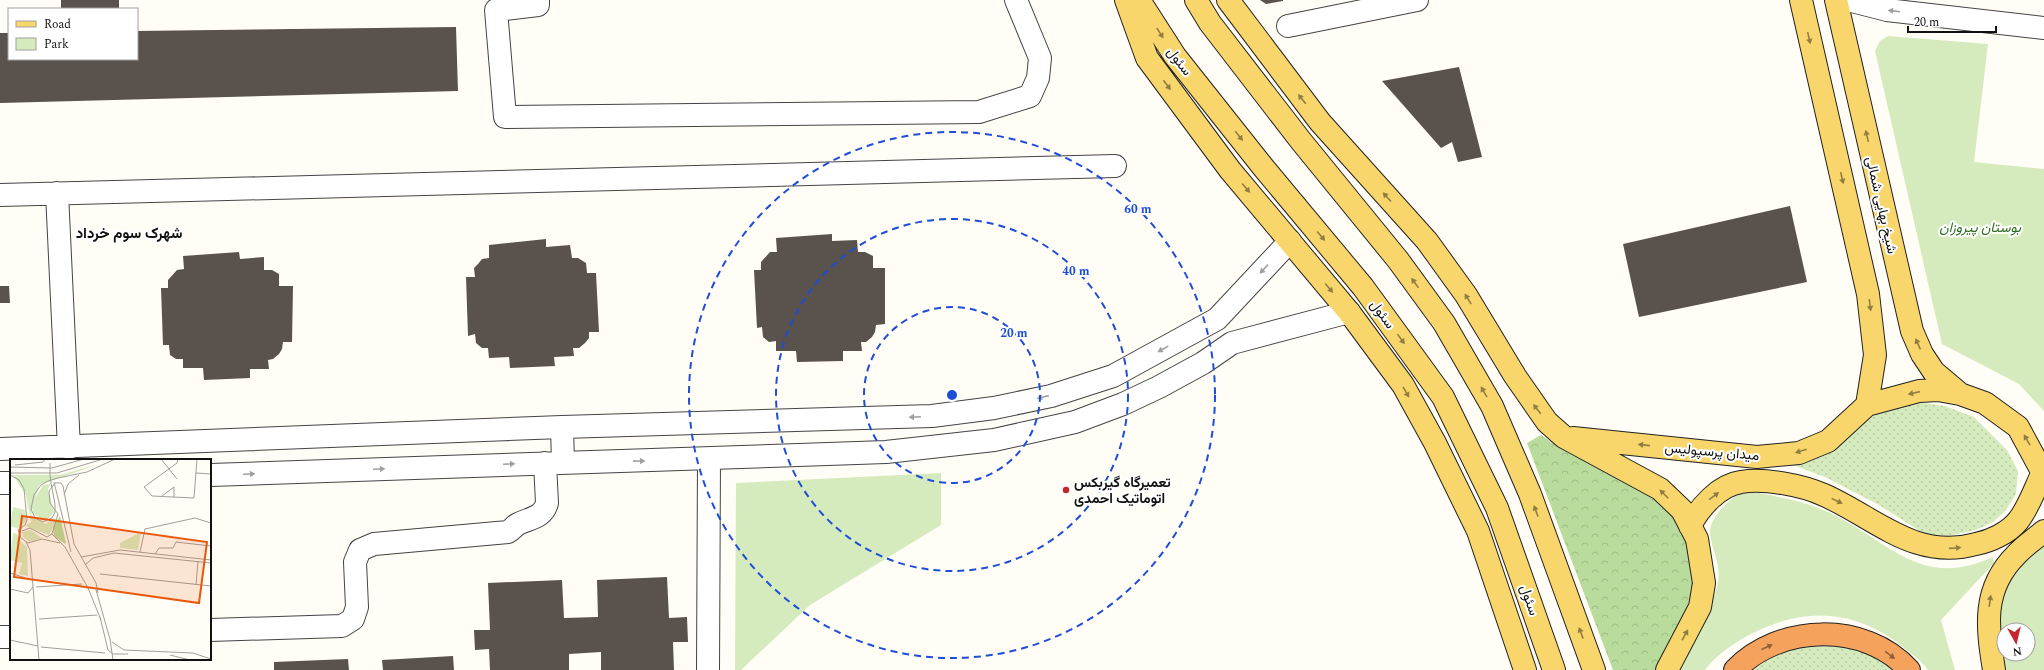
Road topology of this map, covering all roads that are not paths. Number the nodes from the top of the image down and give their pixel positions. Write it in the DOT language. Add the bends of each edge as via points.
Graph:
graph roads {
  1 [pos="538,0"];
  2 [pos="1016,0"];
  3 [pos="1126,0"];
  4 [pos="1139,0"];
  5 [pos="1196,0"];
  6 [pos="1228,0"];
  7 [pos="1417,0"];
  8 [pos="1801,0"];
  9 [pos="1836,0"];
  10 [pos="1848,0"];
  11 [pos="1288,26"];
  12 [pos="2044,28"];
  13 [pos="1115,166"];
  14 [pos="57,193"];
  15 [pos="0,195"];
  16 [pos="1290,241"];
  17 [pos="1349,312"];
  18 [pos="1960,394"];
  19 [pos="1867,405"];
  20 [pos="562,427"];
  21 [pos="1564,437"];
  22 [pos="69,448"];
  23 [pos="0,449"];
  24 [pos="709,459"];
  25 [pos="554,463"];
  26 [pos="2043,474"];
  27 [pos="211,475"];
  28 [pos="10,482"];
  29 [pos="0,483"];
  30 [pos="1690,526"];
  31 [pos="2044,531"];
  32 [pos="211,630"];
  33 [pos="10,636"];
  34 [pos="0,637"];
  35 [pos="708,670"];
  36 [pos="1525,670"];
  37 [pos="1554,670"];
  38 [pos="1594,670"];
  39 [pos="1667,670"];
  40 [pos="1735,670"];
  41 [pos="1909,670"];
  42 [pos="1994,670"];
  1 -- 2 [label="street" via="538,5 496,10 505,117 979,112 1030,96 1038,78 1040,58"];
  3 -- 16 [label="main road, one-way" via="1147,58 1230,170"];
  4 -- 37 [label="main road, سئول, one-way" via="1175,56 1363,287 1444,397 1497,508"];
  38 -- 5 [label="main road, one-way" via="1530,494 1492,406 1444,323 1398,260 1301,141 1210,23"];
  21 -- 6 [label="main road, one-way" via="1534,404 1466,295 1427,241 1320,122"];
  7 -- 11 [label="street"];
  8 -- 19 [label="main road, one-way" via="1868,294 1874,356"];
  18 -- 9 [label="main road, شیخ بهایی شمالی, one-way" via="1934,372 1922,354 1912,331"];
  12 -- 10 [label="street, one-way" via="1886,10"];
  13 -- 14 [label="street"];
  14 -- 15 [label="street"];
  14 -- 22 [label="street"];
  16 -- 17 [label="main road, one-way"];
  16 -- 20 [label="street, one-way" via="1217,319 1113,376 1051,396 994,408 932,416"];
  17 -- 24 [label="street" via="1232,344 1203,363 1123,404 1075,422 1040,431 936,448"];
  17 -- 36 [label="main road, one-way" via="1402,385 1435,443 1478,531"];
  18 -- 19 [label="main road, میدان پرسپولیس, one-way" via="1938,390 1919,391"];
  26 -- 18 [label="main road, میدان پرسپولیس, one-way" via="2018,427 1985,403"];
  19 -- 21 [label="main road, میدان پرسپولیس, one-way" via="1828,441 1799,453 1756,457"];
  20 -- 22 [label="street"];
  20 -- 25 [label="street"];
  30 -- 21 [label="main road, one-way" via="1682,510 1660,490"];
  22 -- 23 [label="street"];
  25 -- 24 [label="street, one-way"];
  24 -- 35 [label="street"];
  27 -- 25 [label="street, one-way"];
  25 -- 32 [label="street" via="546,509 541,514 516,525 513,530 374,544 360,550 355,562 357,607 353,619 342,626"];
  30 -- 26 [label="main road, one-way" via="1704,503 1722,491 1740,482 1766,482 1822,494 1894,535 1918,545 1940,549 1966,547 1989,541 2018,521"];
  28 -- 29 [label="street"];
  39 -- 30 [label="main road, one-way" via="1700,607 1704,583 1697,539"];
  42 -- 31 [label="main road, one-way" via="1989,640 1992,592 2015,555"];
  33 -- 34 [label="street"];
  40 -- 41 [label="highway, one-way" via="1764,648 1812,634 1852,638 1880,647"];
}
